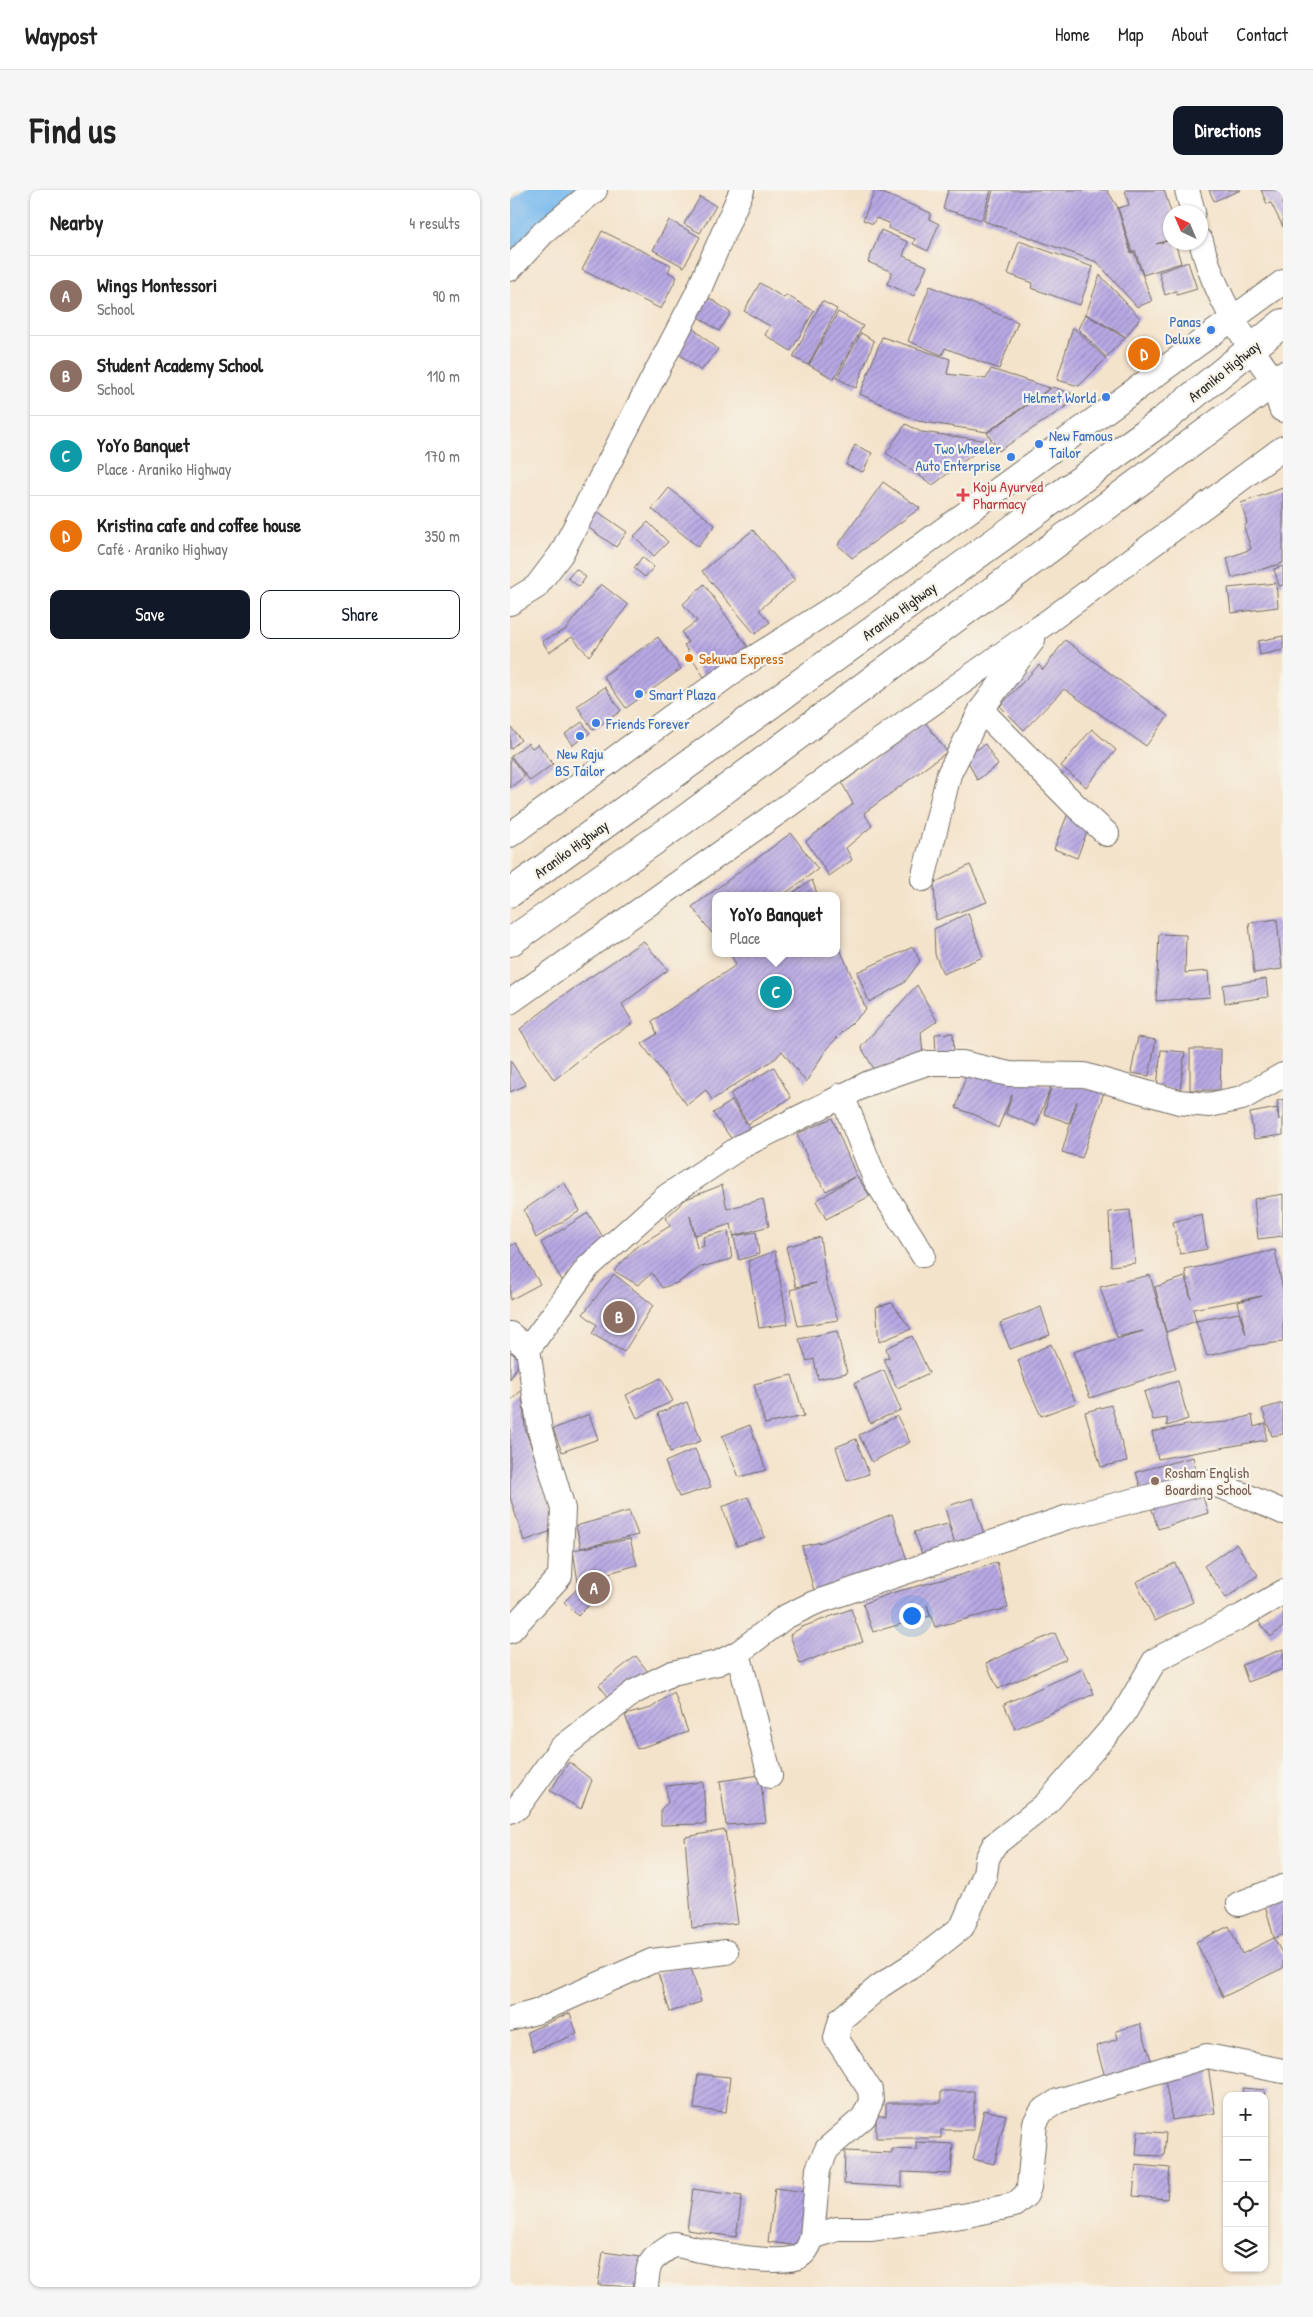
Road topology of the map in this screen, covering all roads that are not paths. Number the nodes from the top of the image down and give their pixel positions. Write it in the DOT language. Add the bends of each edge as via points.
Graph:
graph roads {
  1 [pos="595,190"];
  2 [pos="742,190"];
  3 [pos="1187,190"];
  4 [pos="1191,205"];
  5 [pos="1203,250"];
  6 [pos="510,269"];
  7 [pos="1283,282"];
  8 [pos="1232,320"];
  9 [pos="1283,323"];
  10 [pos="1251,350"];
  11 [pos="1279,379"];
  12 [pos="1283,408"];
  13 [pos="1283,448"];
  14 [pos="510,603"];
  15 [pos="1046,623"];
  16 [pos="981,710"];
  17 [pos="1107,834"];
  18 [pos="510,835"];
  19 [pos="923,879"];
  20 [pos="510,893"];
  21 [pos="510,942"];
  22 [pos="510,1002"];
  23 [pos="1283,1075"];
  24 [pos="842,1095"];
  25 [pos="923,1255"];
  26 [pos="510,1334"];
  27 [pos="528,1349"];
  28 [pos="1283,1512"];
  29 [pos="1283,1592"];
  30 [pos="510,1632"];
  31 [pos="738,1653"];
  32 [pos="770,1776"];
  33 [pos="510,1811"];
  34 [pos="1283,1887"];
  35 [pos="1239,1904"];
  36 [pos="726,1952"];
  37 [pos="510,2019"];
  38 [pos="1283,2071"];
  39 [pos="812,2237"];
  40 [pos="646,2287"];
  1 -- 6 [label="street" via="543,233"];
  2 -- 14 [label="street" via="698,294 561,554 536,586"];
  3 -- 4 [label="street"];
  5 -- 8 [label="street"];
  7 -- 8 [label="street"];
  8 -- 10 [label="street"];
  8 -- 18 [label="street" via="858,592 738,668"];
  9 -- 10 [label="main road, Araniko Highway"];
  10 -- 11 [label="street"];
  10 -- 20 [label="main road, Araniko Highway" via="1154,427"];
  11 -- 12 [label="main road"];
  11 -- 21 [label="main road" via="684,820"];
  13 -- 15 [label="street"];
  15 -- 16 [label="street"];
  15 -- 22 [label="street"];
  16 -- 17 [label="street"];
  16 -- 19 [label="street" via="949,774"];
  23 -- 24 [label="street" via="1242,1098 1209,1106 1179,1102 1084,1075 1009,1074 962,1063 927,1063 868,1082"];
  24 -- 25 [label="street" via="875,1179"];
  24 -- 27 [label="street" via="742,1146 667,1196 588,1267"];
  26 -- 27 [label="street"];
  27 -- 30 [label="street" via="540,1431 564,1509 560,1576"];
  28 -- 31 [label="street" via="1208,1482 1077,1514 814,1604 785,1617"];
  29 -- 39 [label="street" via="1155,1660 1123,1715 1081,1764 1045,1805 994,1845 962,1927 880,1986 841,2019 836,2038 870,2090 871,2101 864,2117 827,2149 818,2169"];
  31 -- 32 [label="street"];
  31 -- 33 [label="street" via="718,1663 672,1673 634,1692 560,1748 518,1807"];
  34 -- 35 [label="street"];
  36 -- 37 [label="street" via="652,1961 536,2012"];
  38 -- 39 [label="street" via="1207,2056 1058,2101 1042,2111 1035,2123 1030,2187 1014,2205 907,2224 837,2230"];
  39 -- 40 [label="street" via="810,2246 801,2256 789,2260 733,2257 674,2244 648,2264"];
}
